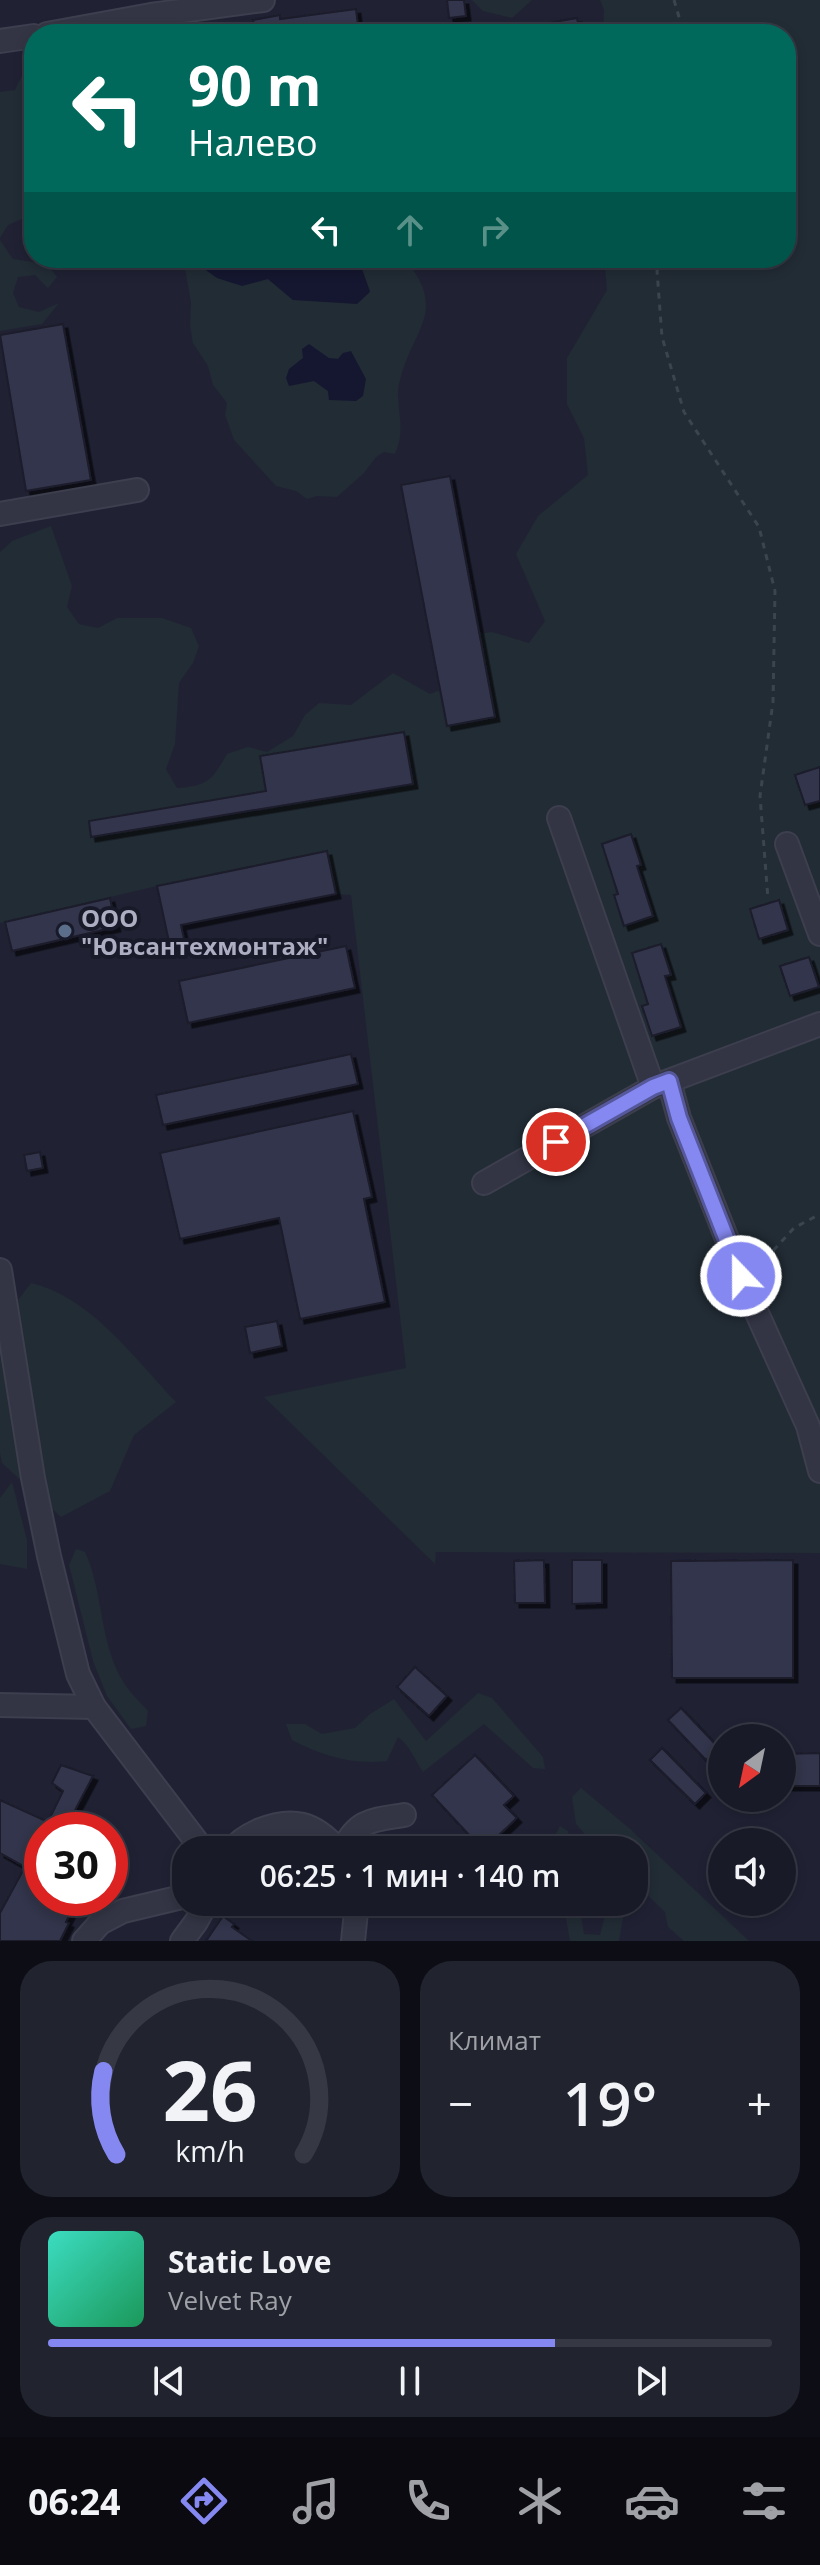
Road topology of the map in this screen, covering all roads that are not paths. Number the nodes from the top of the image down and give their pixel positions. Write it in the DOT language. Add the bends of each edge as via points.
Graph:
graph roads {
  1 [pos="263,0"];
  2 [pos="102,24"];
  3 [pos="24,37"];
  4 [pos="0,41"];
  5 [pos="137,490"];
  6 [pos="0,514"];
  7 [pos="559,818"];
  8 [pos="787,844"];
  9 [pos="820,934"];
  10 [pos="820,1024"];
  11 [pos="661,1084"];
  12 [pos="484,1183"];
  13 [pos="0,1270"];
  14 [pos="820,1471"];
  15 [pos="0,1705"];
  16 [pos="94,1707"];
  17 [pos="404,1815"];
  18 [pos="192,1836"];
  19 [pos="250,1836"];
  20 [pos="326,1836"];
  21 [pos="350,1836"];
  22 [pos="172,1899"];
  23 [pos="199,1916"];
  24 [pos="356,1916"];
  25 [pos="84,1941"];
  26 [pos="182,1941"];
  27 [pos="353,1941"];
  1 -- 2 [label="street"];
  3 -- 4 [label="street"];
  5 -- 6 [label="street"];
  7 -- 11 [label="street"];
  8 -- 9 [label="street"];
  10 -- 11 [label="street"];
  11 -- 12 [label="street"];
  11 -- 14 [label="street" via="808,1426"];
  13 -- 16 [label="street" via="49,1556 78,1674"];
  15 -- 16 [label="street"];
  16 -- 18 [label="street"];
  17 -- 21 [label="street" via="359,1825"];
  19 -- 20 [label="street" via="287,1822"];
  22 -- 25 [label="street" via="123,1911 100,1923"];
  23 -- 26 [label="street"];
  24 -- 27 [label="street"];
}
